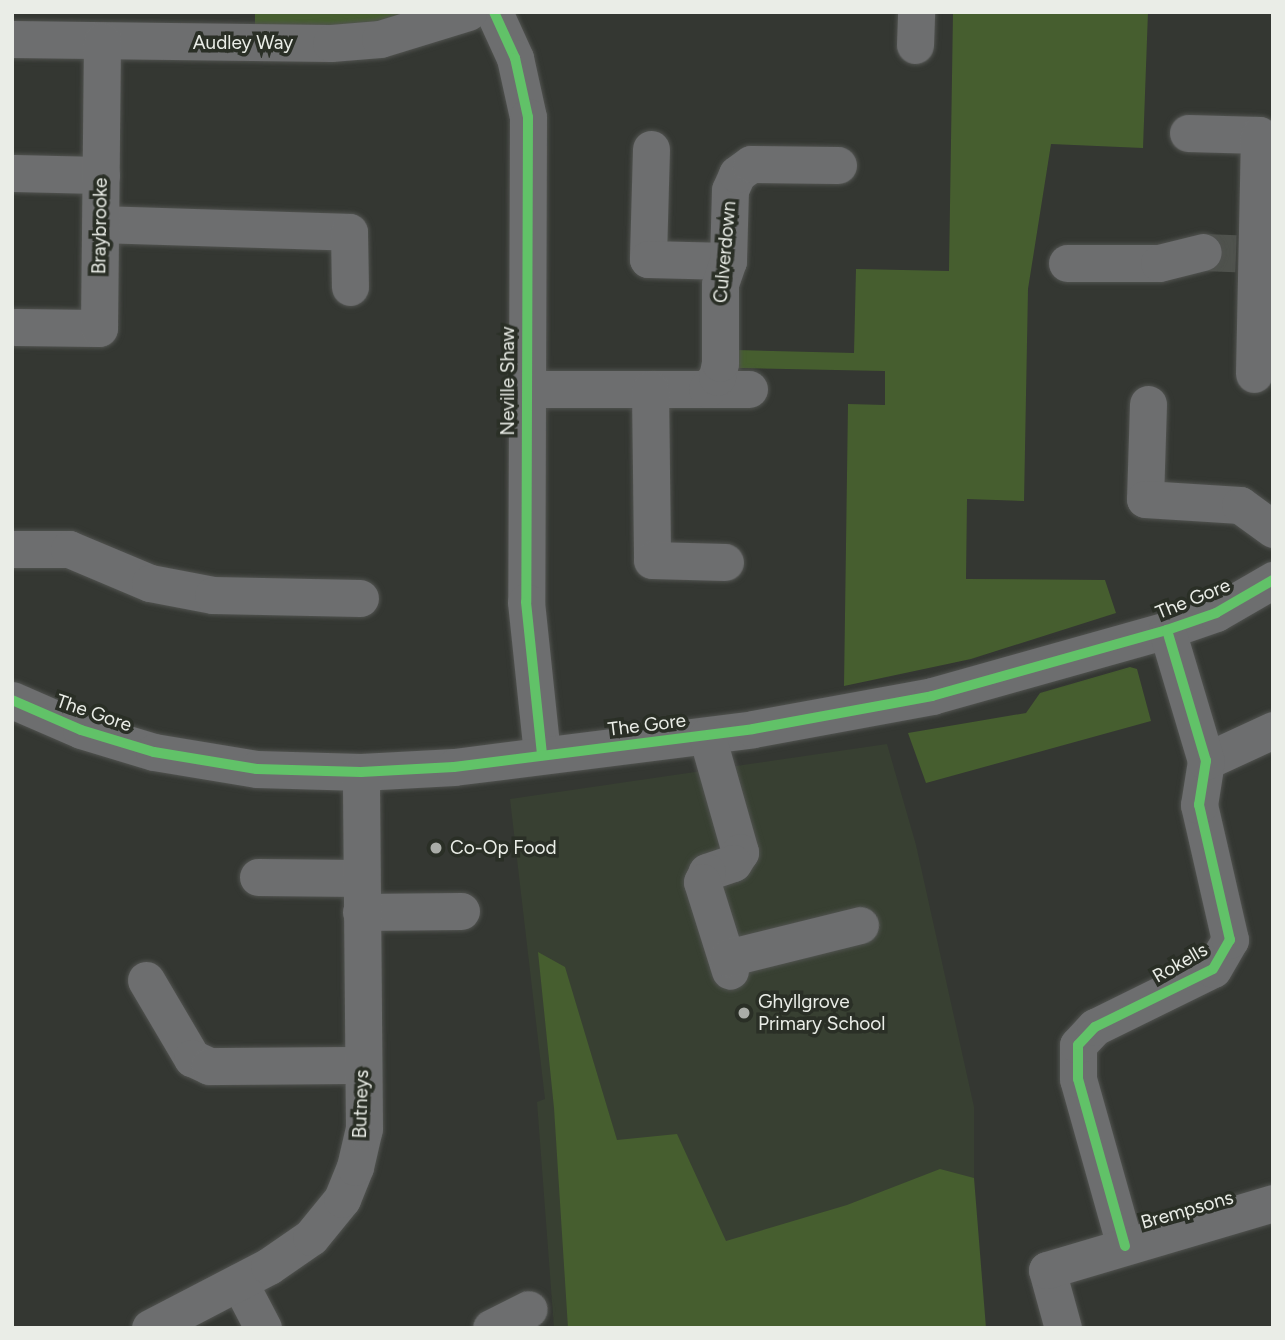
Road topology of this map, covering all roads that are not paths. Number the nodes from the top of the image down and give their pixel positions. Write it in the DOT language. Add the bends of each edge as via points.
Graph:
graph roads {
  1 [pos="468,12"];
  2 [pos="494,12"];
  3 [pos="12,39"];
  4 [pos="102,41"];
  5 [pos="1188,134"];
  6 [pos="651,149"];
  7 [pos="838,165"];
  8 [pos="12,173"];
  9 [pos="101,175"];
  10 [pos="101,224"];
  11 [pos="1242,255"];
  12 [pos="728,261"];
  13 [pos="1067,262"];
  14 [pos="350,287"];
  15 [pos="15,327"];
  16 [pos="1254,374"];
  17 [pos="526,388"];
  18 [pos="650,389"];
  19 [pos="707,389"];
  20 [pos="749,389"];
  21 [pos="1148,404"];
  22 [pos="1273,529"];
  23 [pos="12,550"];
  24 [pos="725,562"];
  25 [pos="1273,579"];
  26 [pos="360,598"];
  27 [pos="1167,630"];
  28 [pos="12,700"];
  29 [pos="1273,730"];
  30 [pos="707,736"];
  31 [pos="542,755"];
  32 [pos="1206,761"];
  33 [pos="361,772"];
  34 [pos="258,877"];
  35 [pos="361,895"];
  36 [pos="461,911"];
  37 [pos="860,925"];
  38 [pos="146,980"];
  39 [pos="363,1065"];
  40 [pos="1273,1203"];
  41 [pos="1125,1246"];
  42 [pos="239,1282"];
  43 [pos="529,1309"];
  44 [pos="150,1328"];
  45 [pos="263,1328"];
  46 [pos="491,1328"];
  47 [pos="1063,1328"];
  1 -- 4 [label="street, Audley Way" via="380,40 291,44"];
  2 -- 17 [label="street, Neville Shaw" via="515,58 528,117"];
  3 -- 4 [label="street, Audley Way"];
  4 -- 9 [label="street, Braybrooke"];
  5 -- 11 [label="street" via="1259,135"];
  6 -- 12 [label="street" via="648,259"];
  7 -- 12 [label="street, Culverdown" via="744,167 730,190"];
  8 -- 9 [label="street"];
  9 -- 10 [label="street, Braybrooke"];
  10 -- 14 [label="street" via="349,232"];
  10 -- 15 [label="street, Braybrooke" via="99,328"];
  11 -- 13 [label="street" via="1159,263"];
  11 -- 16 [label="street"];
  12 -- 19 [label="street, Culverdown" via="719,293 720,363 717,377"];
  17 -- 18 [label="street"];
  17 -- 31 [label="street, Neville Shaw" via="526,602"];
  18 -- 19 [label="street"];
  18 -- 24 [label="street" via="652,560"];
  19 -- 20 [label="street"];
  21 -- 22 [label="street" via="1145,499 1240,505"];
  23 -- 26 [label="street" via="69,549 150,583 213,595"];
  25 -- 27 [label="street, The Gore" via="1216,613"];
  27 -- 30 [label="street, The Gore" via="932,696"];
  27 -- 32 [label="street, Rokells"];
  28 -- 33 [label="street, The Gore" via="81,730 154,751 257,769"];
  29 -- 32 [label="street"];
  30 -- 31 [label="street, The Gore"];
  30 -- 37 [label="street" via="740,852 733,863 707,872 702,882 728,965"];
  31 -- 33 [label="street, The Gore" via="454,767"];
  32 -- 41 [label="street, Rokells" via="1199,805 1227,918 1228,951 1213,969 1095,1027 1078,1045 1078,1079"];
  33 -- 35 [label="street, Butneys"];
  34 -- 35 [label="street"];
  35 -- 36 [label="street"];
  35 -- 39 [label="street, Butneys"];
  38 -- 39 [label="street" via="192,1058 209,1066"];
  39 -- 42 [label="street, Butneys" via="364,1129 342,1199 312,1237"];
  40 -- 41 [label="street, Brempsons"];
  41 -- 47 [label="street, Brempsons" via="1047,1270"];
  42 -- 44 [label="street, Butneys"];
  42 -- 45 [label="street"];
  43 -- 46 [label="street"];
}
